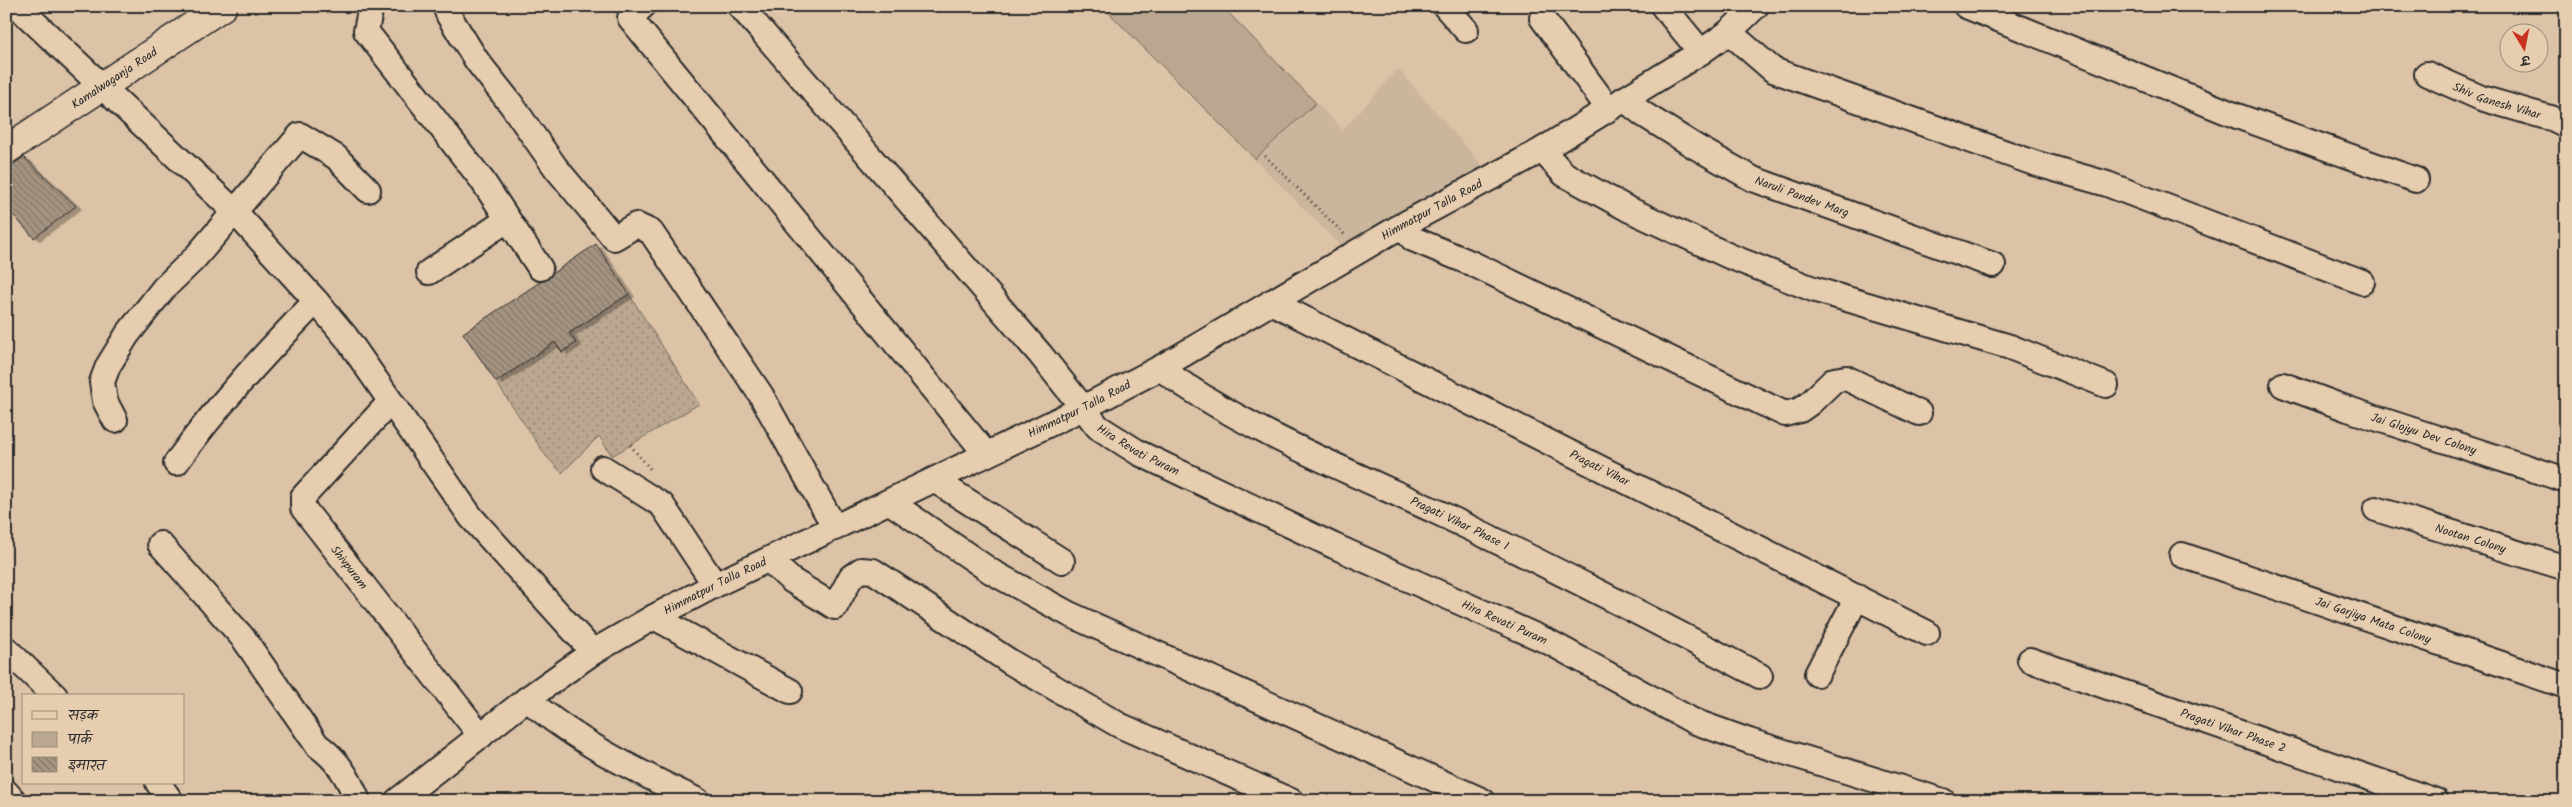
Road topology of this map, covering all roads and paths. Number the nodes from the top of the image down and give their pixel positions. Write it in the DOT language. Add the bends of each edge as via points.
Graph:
graph roads {
  1 [pos="17,6"];
  2 [pos="371,6"];
  3 [pos="445,6"];
  4 [pos="643,6"];
  5 [pos="740,6"];
  6 [pos="1445,6"];
  7 [pos="1663,6"];
  8 [pos="1756,6"];
  9 [pos="1966,6"];
  10 [pos="211,9"];
  11 [pos="1542,18"];
  12 [pos="1466,30"];
  13 [pos="1729,32"];
  14 [pos="1701,52"];
  15 [pos="2427,74"];
  16 [pos="102,87"];
  17 [pos="1616,104"];
  18 [pos="2566,126"];
  19 [pos="6,150"];
  20 [pos="1542,150"];
  21 [pos="1265,156"];
  22 [pos="2416,180"];
  23 [pos="368,190"];
  24 [pos="235,212"];
  25 [pos="507,220"];
  26 [pos="1401,226"];
  27 [pos="1361,250"];
  28 [pos="1992,265"];
  29 [pos="540,268"];
  30 [pos="429,272"];
  31 [pos="2362,282"];
  32 [pos="316,301"];
  33 [pos="1271,302"];
  34 [pos="1160,368"];
  35 [pos="2283,385"];
  36 [pos="2106,386"];
  37 [pos="390,402"];
  38 [pos="1083,408"];
  39 [pos="1919,413"];
  40 [pos="116,420"];
  41 [pos="986,454"];
  42 [pos="176,463"];
  43 [pos="603,468"];
  44 [pos="934,480"];
  45 [pos="2566,480"];
  46 [pos="890,502"];
  47 [pos="2376,509"];
  48 [pos="836,528"];
  49 [pos="160,544"];
  50 [pos="2182,555"];
  51 [pos="769,560"];
  52 [pos="1062,561"];
  53 [pos="2566,568"];
  54 [pos="715,585"];
  55 [pos="1857,598"];
  56 [pos="654,617"];
  57 [pos="1927,633"];
  58 [pos="6,649"];
  59 [pos="593,652"];
  60 [pos="2030,660"];
  61 [pos="1818,674"];
  62 [pos="1760,676"];
  63 [pos="2566,686"];
  64 [pos="790,690"];
  65 [pos="53,694"];
  66 [pos="527,699"];
  67 [pos="481,736"];
  68 [pos="159,784"];
  69 [pos="6,792"];
  70 [pos="14,801"];
  71 [pos="171,801"];
  72 [pos="358,801"];
  73 [pos="397,801"];
  74 [pos="698,801"];
  75 [pos="1291,801"];
  76 [pos="1483,801"];
  77 [pos="1943,801"];
  78 [pos="2436,801"];
  1 -- 16 [label="street"];
  2 -- 25 [label="street" via="366,31 482,180"];
  3 -- 48 [label="street" via="477,61 556,168 614,238 636,225 651,232 761,396"];
  4 -- 41 [label="street" via="630,18"];
  5 -- 38 [label="street, Hira Revati Puram"];
  6 -- 12 [label="street"];
  7 -- 14 [label="street"];
  8 -- 13 [label="street, Himmatpur Talla Road"];
  9 -- 22 [label="street" via="2236,116"];
  10 -- 16 [label="main road, Kamalwaganja Road"];
  11 -- 17 [label="street, Naruli Pandev Marg"];
  13 -- 14 [label="street, Himmatpur Talla Road"];
  13 -- 31 [label="street" via="1773,70 2034,163 2107,184"];
  14 -- 17 [label="street, Himmatpur Talla Road"];
  15 -- 18 [label="street, Shiv Ganesh Vihar" via="2481,98 2550,118"];
  16 -- 19 [label="main road, Kamalwaganja Road"];
  16 -- 24 [label="street"];
  17 -- 20 [label="street, Himmatpur Talla Road"];
  17 -- 28 [label="street, Naruli Pandev Marg" via="1643,114 1753,179"];
  20 -- 26 [label="street, Himmatpur Talla Road"];
  20 -- 36 [label="street" via="1564,174 1628,209 1729,256 1813,289 2010,347"];
  21 -- 27 [label="path"];
  23 -- 24 [label="street" via="336,156 300,135"];
  24 -- 32 [label="street"];
  24 -- 40 [label="street" via="164,288 127,335 108,366 102,382 104,401"];
  25 -- 29 [label="street"];
  25 -- 30 [label="street"];
  26 -- 27 [label="street, Himmatpur Talla Road"];
  26 -- 39 [label="street" via="1413,239 1473,264 1785,414 1800,410 1840,378"];
  27 -- 33 [label="street, Himmatpur Talla Road"];
  32 -- 37 [label="street" via="346,337"];
  32 -- 42 [label="street" via="247,372 204,423"];
  33 -- 34 [label="street, Himmatpur Talla Road"];
  33 -- 55 [label="street, Pragati Vihar"];
  34 -- 38 [label="street, Himmatpur Talla Road"];
  34 -- 62 [label="street, Pragati Vihar Phase 1" via="1191,391 1261,428 1577,580"];
  35 -- 45 [label="street, Jai Glojyu Dev Colony"];
  37 -- 59 [label="street" via="482,531"];
  37 -- 67 [label="street, Shivpuram" via="303,497 303,508"];
  38 -- 41 [label="street, Himmatpur Talla Road"];
  38 -- 77 [label="street, Hira Revati Puram" via="1098,427 1138,453 1334,546 1549,642 1692,721"];
  41 -- 44 [label="street, Himmatpur Talla Road"];
  43 -- 54 [label="street" via="662,506"];
  44 -- 46 [label="street, Himmatpur Talla Road"];
  44 -- 52 [label="street"];
  46 -- 48 [label="street, Himmatpur Talla Road"];
  46 -- 76 [label="street" via="992,572 1069,614"];
  47 -- 53 [label="street, Nootan Colony"];
  48 -- 51 [label="street, Himmatpur Talla Road"];
  49 -- 72 [label="street" via="244,639 317,745 332,755 348,775"];
  50 -- 63 [label="street, Jai Garjiya Mata Colony"];
  51 -- 54 [label="street, Himmatpur Talla Road"];
  51 -- 75 [label="street" via="791,580 835,607 851,577 861,570 873,572 1012,663 1119,725"];
  54 -- 56 [label="street, Himmatpur Talla Road"];
  55 -- 57 [label="street, Pragati Vihar"];
  55 -- 61 [label="street"];
  56 -- 59 [label="street, Himmatpur Talla Road"];
  56 -- 64 [label="street"];
  58 -- 65 [label="street"];
  59 -- 66 [label="street, Himmatpur Talla Road"];
  60 -- 78 [label="street, Pragati Vihar Phase 2"];
  66 -- 67 [label="street, Himmatpur Talla Road"];
  66 -- 74 [label="street" via="552,721 604,755"];
  67 -- 73 [label="street, Himmatpur Talla Road"];
  68 -- 71 [label="street"];
  69 -- 70 [label="street"];
}
